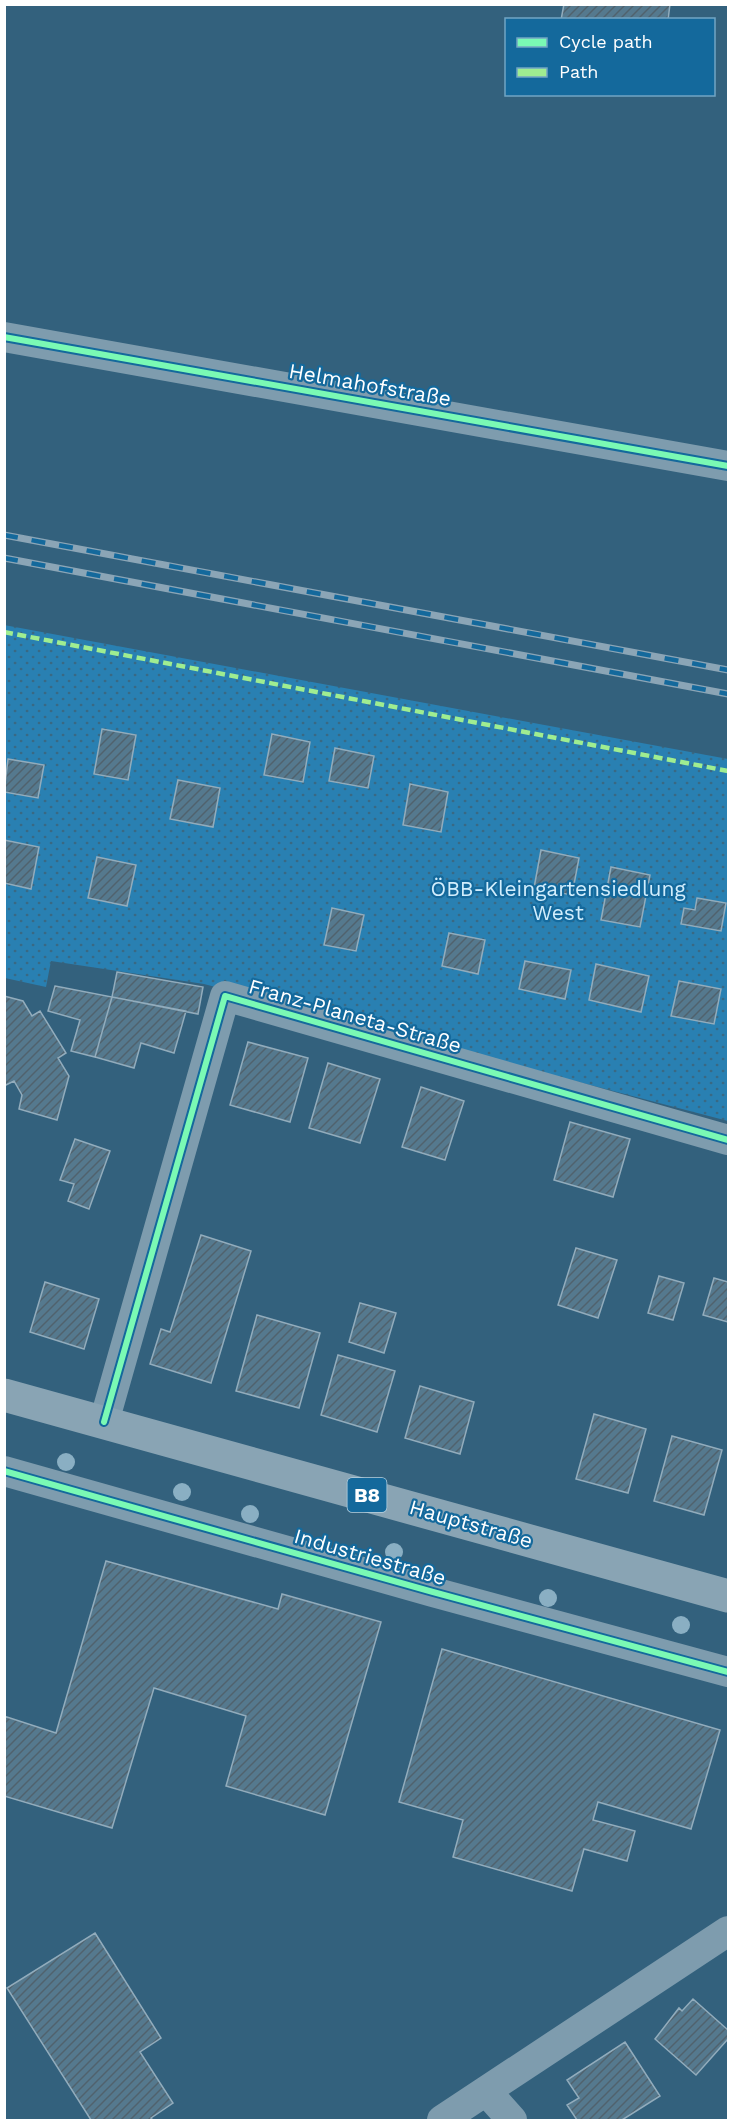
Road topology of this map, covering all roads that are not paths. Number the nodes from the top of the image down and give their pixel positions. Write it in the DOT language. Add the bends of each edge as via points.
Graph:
graph roads {
  1 [pos="4,337"];
  2 [pos="729,466"];
  3 [pos="729,1140"];
  4 [pos="4,1395"];
  5 [pos="104,1422"];
  6 [pos="4,1471"];
  7 [pos="729,1596"];
  8 [pos="729,1672"];
  9 [pos="729,1931"];
  10 [pos="488,2092"];
  11 [pos="442,2121"];
  12 [pos="512,2121"];
  1 -- 2 [label="street, Helmahofstraße"];
  3 -- 5 [label="street, Franz-Planeta-Straße" via="225,996"];
  4 -- 5 [label="main road, Hauptstraße / B8"];
  5 -- 7 [label="main road, Hauptstraße / B8"];
  6 -- 8 [label="street, Industriestraße"];
  9 -- 10 [label="street"];
  10 -- 11 [label="street"];
  10 -- 12 [label="street"];
}
